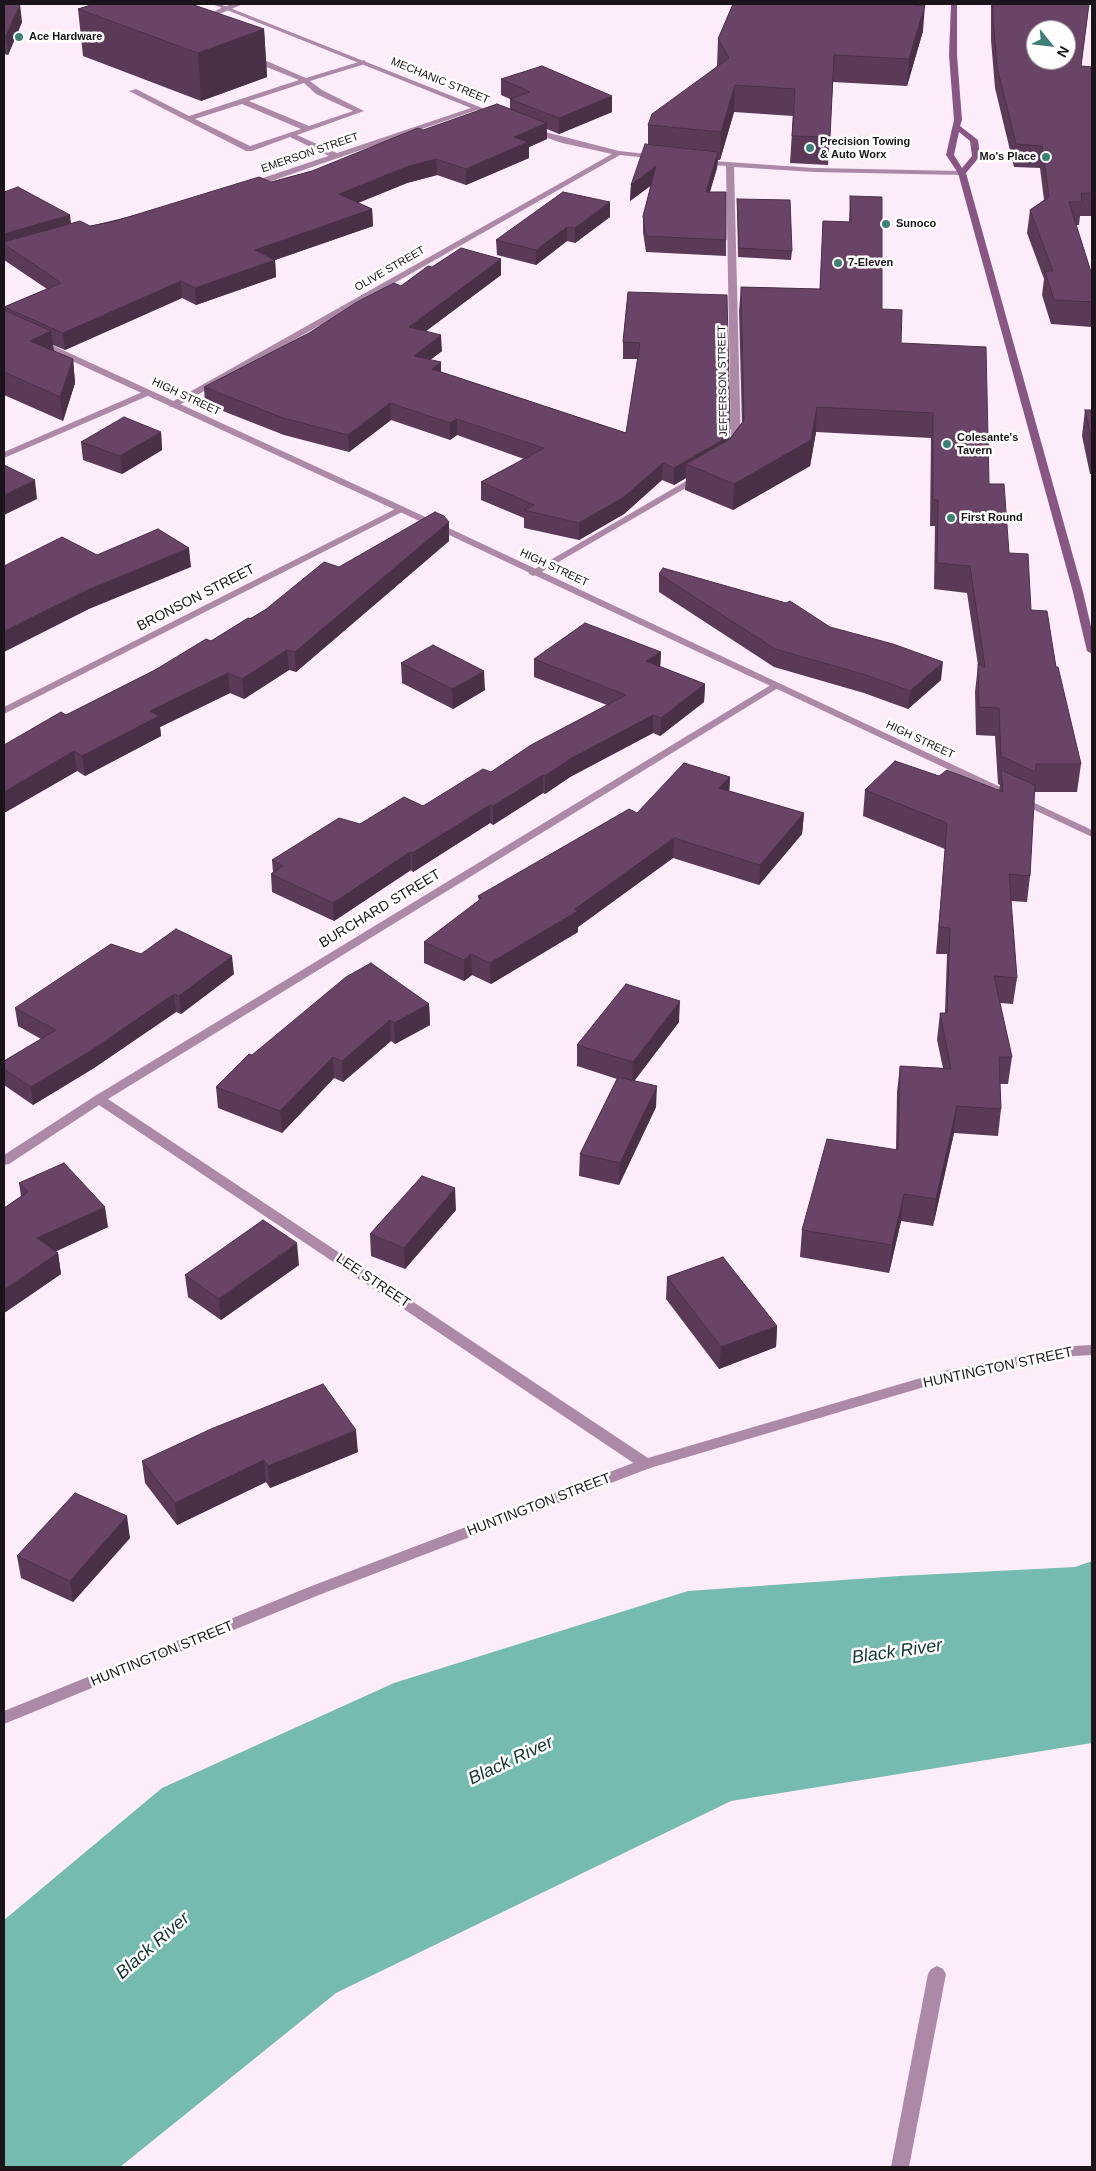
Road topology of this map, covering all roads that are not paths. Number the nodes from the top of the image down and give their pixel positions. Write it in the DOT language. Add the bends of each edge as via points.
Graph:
graph roads {
  1 [pos="215,4"];
  2 [pos="240,4"];
  3 [pos="954,4"];
  4 [pos="225,8"];
  5 [pos="191,25"];
  6 [pos="249,57"];
  7 [pos="362,62"];
  8 [pos="304,80"];
  9 [pos="133,91"];
  10 [pos="242,101"];
  11 [pos="477,108"];
  12 [pos="190,118"];
  13 [pos="505,119"];
  14 [pos="523,126"];
  15 [pos="958,128"];
  16 [pos="309,129"];
  17 [pos="291,135"];
  18 [pos="618,153"];
  19 [pos="336,156"];
  20 [pos="665,158"];
  21 [pos="693,162"];
  22 [pos="730,165"];
  23 [pos="962,173"];
  24 [pos="239,189"];
  25 [pos="28,338"];
  26 [pos="147,393"];
  27 [pos="173,405"];
  28 [pos="730,453"];
  29 [pos="4,455"];
  30 [pos="708,470"];
  31 [pos="401,510"];
  32 [pos="533,572"];
  33 [pos="1092,651"];
  34 [pos="774,686"];
  35 [pos="4,711"];
  36 [pos="1092,834"];
  37 [pos="99,1099"];
  38 [pos="4,1161"];
  39 [pos="1092,1350"];
  40 [pos="646,1464"];
  41 [pos="4,1718"];
  42 [pos="937,1974"];
  43 [pos="900,2167"];
  1 -- 4 [label="street, MECHANIC STREET"];
  2 -- 4 [label="street"];
  3 -- 15 [label="main road" via="953,55"];
  4 -- 5 [label="street"];
  4 -- 7 [label="street, MECHANIC STREET"];
  6 -- 8 [label="street"];
  7 -- 8 [label="street"];
  7 -- 11 [label="street, MECHANIC STREET"];
  8 -- 10 [label="street"];
  8 -- 16 [label="street" via="319,92 360,111"];
  9 -- 12 [label="street"];
  10 -- 12 [label="street"];
  10 -- 16 [label="street"];
  11 -- 13 [label="street, MECHANIC STREET"];
  11 -- 19 [label="street, EMERSON STREET"];
  12 -- 17 [label="street" via="249,149"];
  14 -- 18 [label="street" via="565,141"];
  15 -- 23 [label="main road" via="950,155"];
  15 -- 23 [label="main road" via="974,140 976,156"];
  16 -- 17 [label="street"];
  17 -- 19 [label="street"];
  18 -- 20 [label="street"];
  18 -- 27 [label="street, OLIVE STREET"];
  19 -- 24 [label="street, EMERSON STREET"];
  21 -- 22 [label="street"];
  22 -- 23 [label="street"];
  22 -- 28 [label="street, JEFFERSON STREET" via="736,446"];
  23 -- 33 [label="main road"];
  25 -- 26 [label="street, HIGH STREET"];
  26 -- 27 [label="street, HIGH STREET"];
  26 -- 29 [label="street"];
  27 -- 31 [label="street, HIGH STREET"];
  30 -- 32 [label="street"];
  31 -- 32 [label="street, HIGH STREET"];
  31 -- 35 [label="street, BRONSON STREET"];
  32 -- 34 [label="street, HIGH STREET"];
  34 -- 36 [label="street, HIGH STREET"];
  34 -- 37 [label="street, BURCHARD STREET"];
  37 -- 38 [label="street, BURCHARD STREET"];
  37 -- 40 [label="street, LEE STREET"];
  39 -- 40 [label="street, HUNTINGTON STREET" via="948,1375"];
  40 -- 41 [label="street, HUNTINGTON STREET" via="314,1592"];
  42 -- 43 [label="street"];
}
